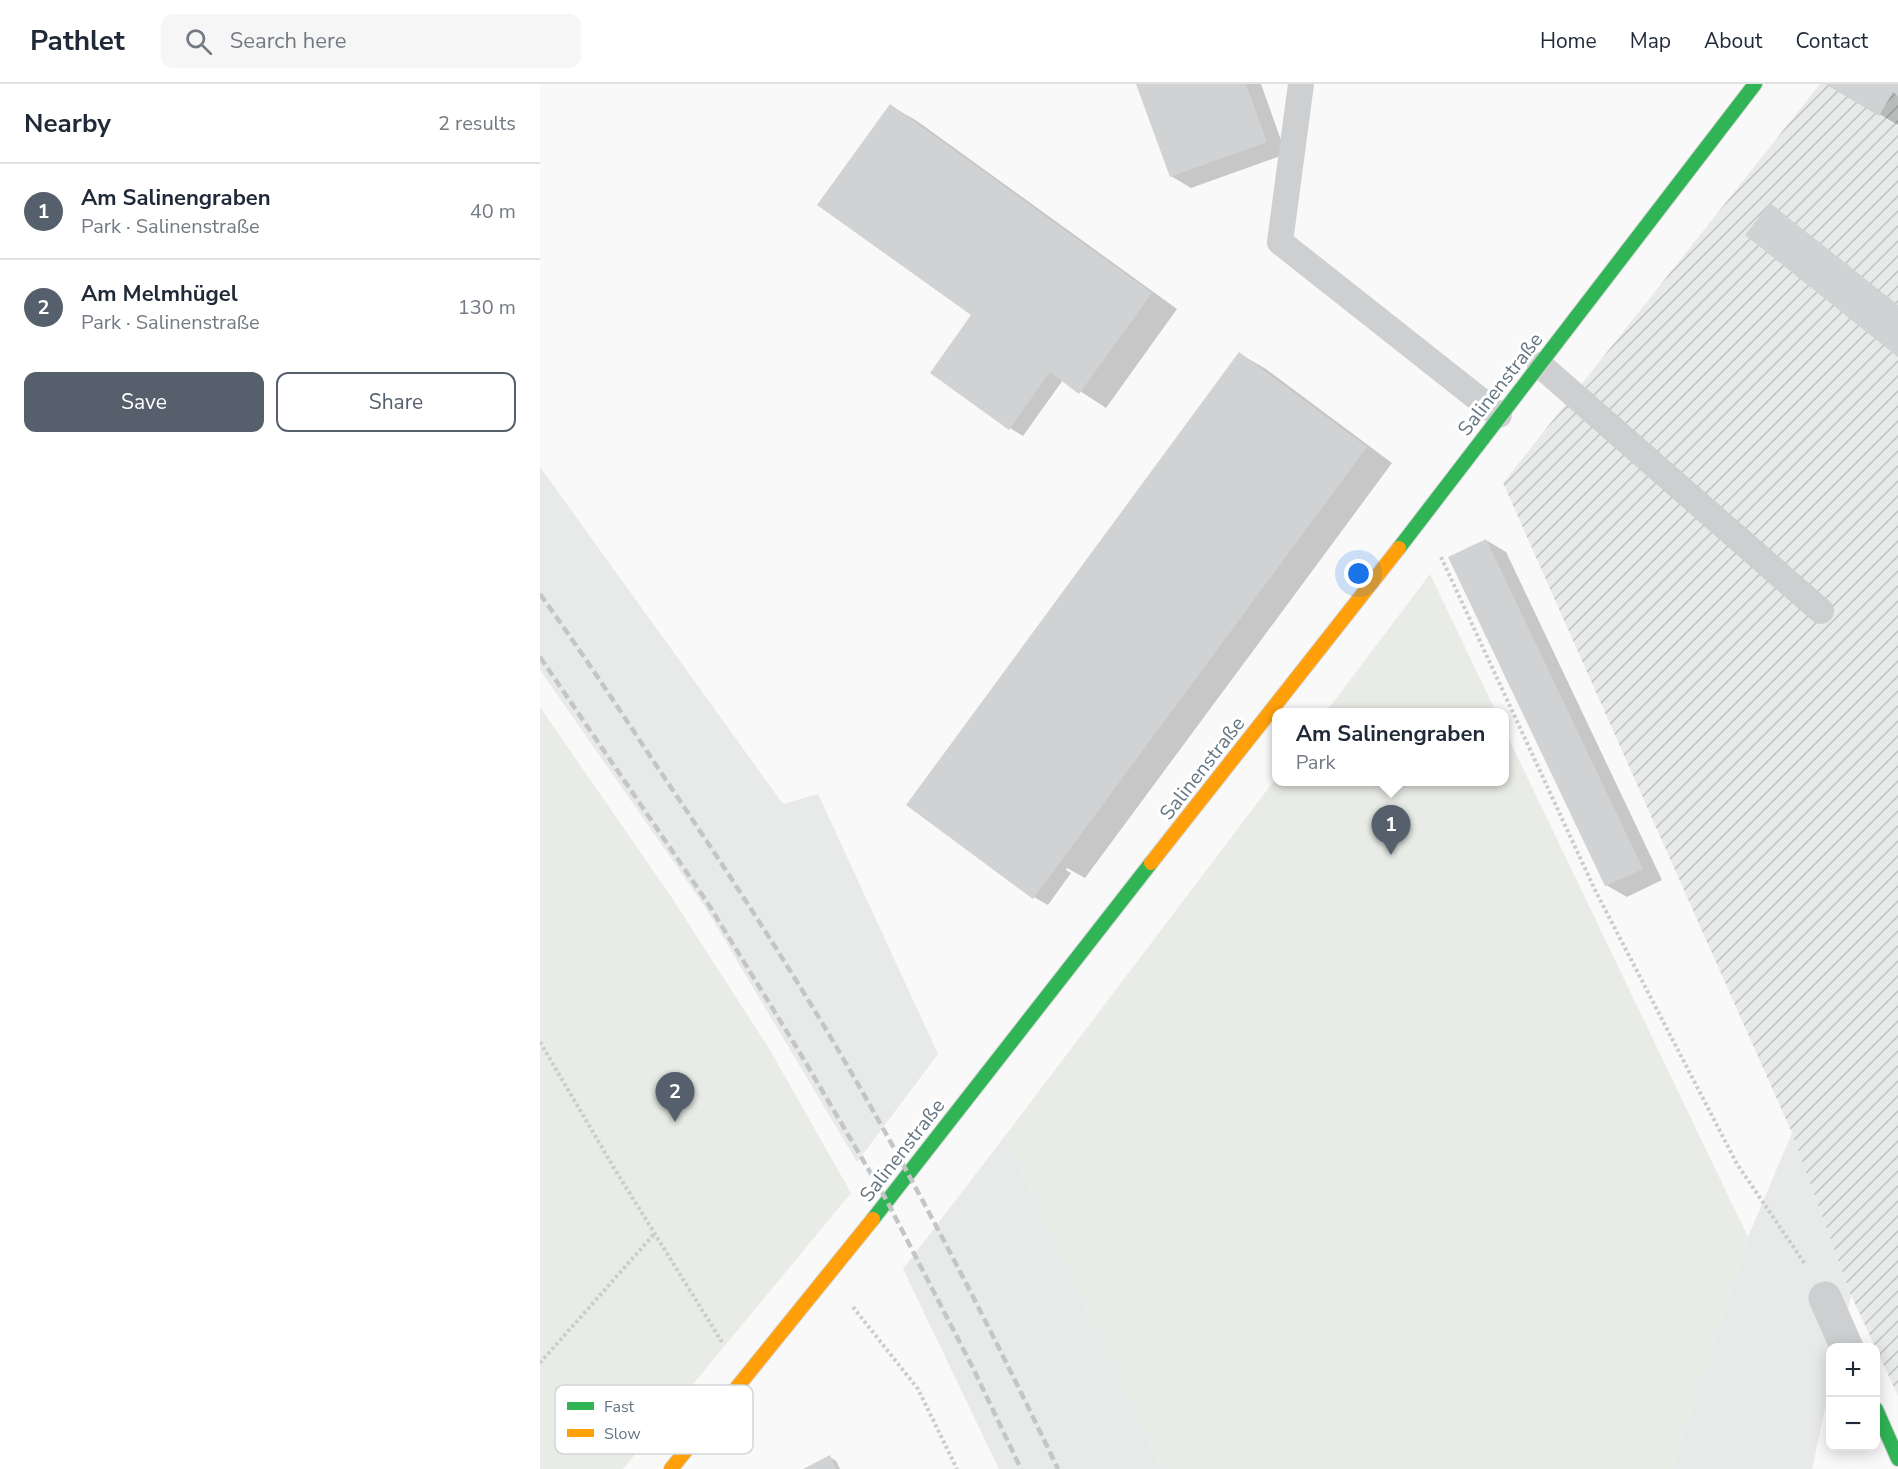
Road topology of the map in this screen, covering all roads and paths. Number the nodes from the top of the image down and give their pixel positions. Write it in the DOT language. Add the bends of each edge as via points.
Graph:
graph roads {
  1 [pos="1301,84"];
  2 [pos="1755,84"];
  3 [pos="1540,365"];
  4 [pos="1499,415"];
  5 [pos="1423,517"];
  6 [pos="1821,611"];
  7 [pos="1273,708"];
  8 [pos="1272,710"];
  9 [pos="540,1042"];
  10 [pos="655,1233"];
  11 [pos="828,1276"];
  12 [pos="1825,1298"];
  13 [pos="1845,1343"];
  14 [pos="540,1363"];
  15 [pos="750,1372"];
  16 [pos="739,1385"];
  17 [pos="1880,1420"];
  18 [pos="683,1454"];
  19 [pos="1898,1459"];
  20 [pos="671,1469"];
  21 [pos="957,1469"];
  1 -- 4 [label="lane" via="1280,242"];
  2 -- 3 [label="street, Salinenstraße"];
  3 -- 4 [label="street, Salinenstraße"];
  3 -- 6 [label="lane"];
  4 -- 5 [label="street, Salinenstraße"];
  5 -- 7 [label="street, Salinenstraße"];
  5 -- 12 [label="path" via="1595,890 1737,1164"];
  8 -- 11 [label="street, Salinenstraße"];
  9 -- 10 [label="path"];
  10 -- 14 [label="path"];
  10 -- 15 [label="path" via="729,1354"];
  11 -- 15 [label="street, Salinenstraße"];
  11 -- 21 [label="path" via="918,1389"];
  12 -- 13 [label="street"];
  15 -- 16 [label="street, Salinenstraße"];
  17 -- 19 [label="street"];
  18 -- 20 [label="street, Salinenstraße"];
}
